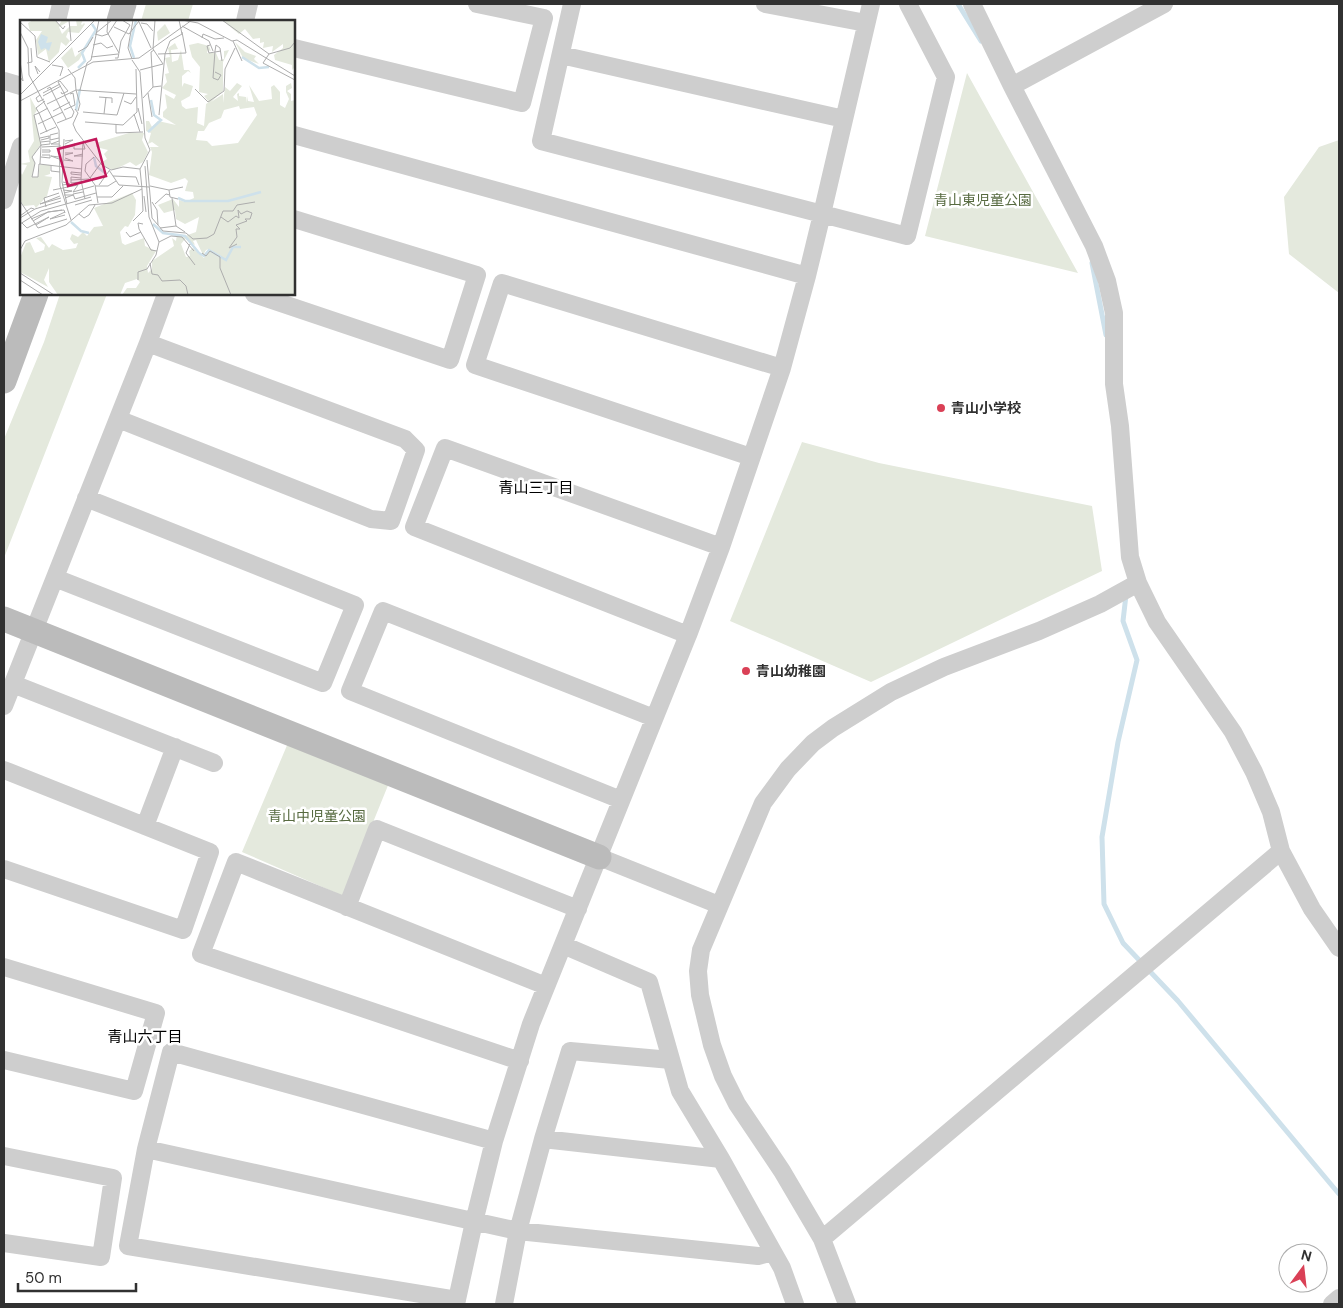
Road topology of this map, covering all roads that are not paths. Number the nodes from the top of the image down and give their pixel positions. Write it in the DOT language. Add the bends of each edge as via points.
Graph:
graph roads {
  1 [pos="62,4"];
  2 [pos="124,4"];
  3 [pos="249,4"];
  4 [pos="477,4"];
  5 [pos="572,4"];
  6 [pos="765,4"];
  7 [pos="871,4"];
  8 [pos="908,4"];
  9 [pos="972,4"];
  10 [pos="1164,4"];
  11 [pos="57,20"];
  12 [pos="119,20"];
  13 [pos="245,20"];
  14 [pos="866,23"];
  15 [pos="295,48"];
  16 [pos="561,55"];
  17 [pos="4,80"];
  18 [pos="20,86"];
  19 [pos="1012,86"];
  20 [pos="844,120"];
  21 [pos="295,135"];
  22 [pos="20,148"];
  23 [pos="8,175"];
  24 [pos="4,200"];
  25 [pos="822,214"];
  26 [pos="295,219"];
  27 [pos="807,276"];
  28 [pos="36,295"];
  29 [pos="166,295"];
  30 [pos="257,295"];
  31 [pos="148,343"];
  32 [pos="782,368"];
  33 [pos="4,381"];
  34 [pos="118,419"];
  35 [pos="751,458"];
  36 [pos="86,498"];
  37 [pos="721,547"];
  38 [pos="55,578"];
  39 [pos="1138,583"];
  40 [pos="4,620"];
  41 [pos="34,631"];
  42 [pos="688,635"];
  43 [pos="13,684"];
  44 [pos="4,706"];
  45 [pos="654,718"];
  46 [pos="175,748"];
  47 [pos="214,763"];
  48 [pos="4,770"];
  49 [pos="621,800"];
  50 [pos="145,826"];
  51 [pos="1281,851"];
  52 [pos="599,857"];
  53 [pos="4,869"];
  54 [pos="719,905"];
  55 [pos="347,907"];
  56 [pos="578,909"];
  57 [pos="563,945"];
  58 [pos="1339,948"];
  59 [pos="4,967"];
  60 [pos="546,986"];
  61 [pos="4,1060"];
  62 [pos="671,1060"];
  63 [pos="520,1061"];
  64 [pos="543,1138"];
  65 [pos="494,1140"];
  66 [pos="146,1149"];
  67 [pos="4,1156"];
  68 [pos="722,1159"];
  69 [pos="474,1222"];
  70 [pos="518,1231"];
  71 [pos="822,1239"];
  72 [pos="4,1243"];
  73 [pos="773,1252"];
  74 [pos="1339,1298"];
  75 [pos="456,1302"];
  76 [pos="504,1304"];
  77 [pos="795,1304"];
  78 [pos="847,1304"];
  79 [pos="1332,1304"];
  1 -- 11 [label="street"];
  2 -- 12 [label="street"];
  3 -- 13 [label="street"];
  4 -- 15 [label="street" via="544,18 522,103"];
  5 -- 16 [label="street"];
  6 -- 14 [label="street"];
  7 -- 14 [label="street"];
  8 -- 25 [label="street" via="946,77 907,236"];
  9 -- 19 [label="street"];
  10 -- 19 [label="street"];
  14 -- 20 [label="street"];
  16 -- 20 [label="street"];
  16 -- 25 [label="street" via="541,142"];
  17 -- 18 [label="street"];
  19 -- 39 [label="street" via="1094,246 1107,282 1114,313 1114,384 1130,557"];
  20 -- 25 [label="street"];
  21 -- 27 [label="street"];
  22 -- 23 [label="street"];
  23 -- 24 [label="street"];
  25 -- 27 [label="street"];
  26 -- 30 [label="street" via="477,275 450,360"];
  27 -- 32 [label="street"];
  28 -- 33 [label="street"];
  29 -- 31 [label="street"];
  31 -- 34 [label="street"];
  31 -- 34 [label="street" via="404,439 416,450 390,521 371,519"];
  32 -- 35 [label="street"];
  32 -- 35 [label="street" via="502,283 475,365"];
  34 -- 36 [label="street"];
  35 -- 37 [label="street"];
  36 -- 38 [label="street"];
  36 -- 38 [label="street" via="355,605 323,683"];
  37 -- 42 [label="street"];
  37 -- 42 [label="street" via="445,448 414,527"];
  38 -- 41 [label="street"];
  39 -- 51 [label="street" via="1157,622 1233,732 1271,812"];
  39 -- 54 [label="street" via="1100,604 891,692 813,743 788,769 763,803"];
  40 -- 41 [label="street"];
  41 -- 43 [label="street"];
  41 -- 52 [label="street"];
  42 -- 45 [label="street"];
  43 -- 44 [label="street"];
  43 -- 46 [label="street"];
  45 -- 49 [label="street"];
  45 -- 49 [label="street" via="383,611 350,691"];
  46 -- 47 [label="street"];
  46 -- 50 [label="street"];
  48 -- 50 [label="street"];
  49 -- 52 [label="street"];
  50 -- 53 [label="street" via="210,852 183,930"];
  51 -- 58 [label="street" via="1312,909"];
  51 -- 71 [label="street"];
  52 -- 54 [label="street"];
  52 -- 56 [label="street"];
  54 -- 71 [label="street" via="701,950 698,970 700,995 712,1045 737,1104"];
  55 -- 56 [label="street" via="378,829"];
  55 -- 60 [label="street"];
  55 -- 63 [label="street" via="236,862 201,954"];
  56 -- 57 [label="street"];
  57 -- 60 [label="street"];
  57 -- 62 [label="street" via="649,982"];
  59 -- 61 [label="street" via="156,1013 134,1091"];
  60 -- 63 [label="street"];
  62 -- 64 [label="street" via="570,1051"];
  62 -- 68 [label="street" via="680,1091"];
  63 -- 65 [label="street"];
  64 -- 68 [label="street"];
  64 -- 70 [label="street"];
  65 -- 66 [label="street" via="171,1052"];
  65 -- 69 [label="street"];
  66 -- 69 [label="street"];
  66 -- 75 [label="street" via="128,1246"];
  67 -- 72 [label="street" via="113,1178 101,1257"];
  68 -- 73 [label="street"];
  69 -- 70 [label="street"];
  69 -- 75 [label="street"];
  70 -- 73 [label="street" via="758,1256"];
  70 -- 76 [label="street"];
  71 -- 78 [label="street"];
  73 -- 77 [label="street"];
  74 -- 79 [label="street"];
}
